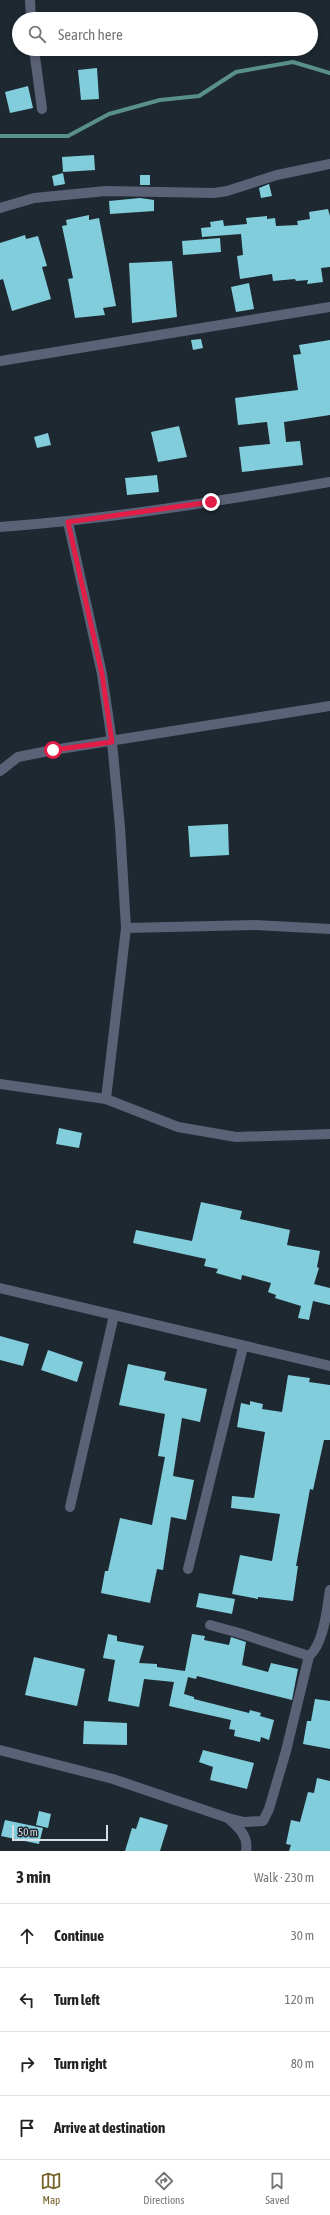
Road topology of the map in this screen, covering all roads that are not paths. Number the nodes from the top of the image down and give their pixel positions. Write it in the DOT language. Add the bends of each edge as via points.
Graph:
graph roads {
  1 [pos="30,0"];
  2 [pos="31,12"];
  3 [pos="35,56"];
  4 [pos="42,109"];
  5 [pos="330,164"];
  6 [pos="0,208"];
  7 [pos="330,307"];
  8 [pos="0,361"];
  9 [pos="330,482"];
  10 [pos="68,522"];
  11 [pos="0,527"];
  12 [pos="330,706"];
  13 [pos="112,742"];
  14 [pos="0,771"];
  15 [pos="126,928"];
  16 [pos="330,928"];
  17 [pos="0,1084"];
  18 [pos="106,1099"];
  19 [pos="330,1134"];
  20 [pos="0,1288"];
  21 [pos="114,1315"];
  22 [pos="243,1347"];
  23 [pos="330,1366"];
  24 [pos="70,1507"];
  25 [pos="188,1569"];
  26 [pos="330,1590"];
  27 [pos="210,1625"];
  28 [pos="309,1656"];
  29 [pos="0,1750"];
  30 [pos="228,1818"];
  31 [pos="246,1851"];
  1 -- 2 [label="street"];
  3 -- 4 [label="street"];
  5 -- 6 [label="street" via="277,175 214,193 106,191 34,198"];
  7 -- 8 [label="street"];
  9 -- 10 [label="street"];
  10 -- 11 [label="street"];
  10 -- 13 [label="street" via="102,674"];
  12 -- 13 [label="street"];
  13 -- 14 [label="street" via="18,757"];
  13 -- 15 [label="street"];
  15 -- 16 [label="street" via="255,925"];
  15 -- 18 [label="street"];
  17 -- 18 [label="street"];
  18 -- 19 [label="street" via="178,1127 236,1137"];
  20 -- 21 [label="street"];
  21 -- 22 [label="street"];
  21 -- 24 [label="street"];
  22 -- 23 [label="street"];
  22 -- 25 [label="street"];
  26 -- 28 [label="street" via="324,1623 314,1652"];
  27 -- 28 [label="street"];
  28 -- 30 [label="street" via="269,1809 263,1820 244,1822"];
  29 -- 30 [label="street" via="113,1778"];
  30 -- 31 [label="street" via="242,1831 247,1844"];
}
